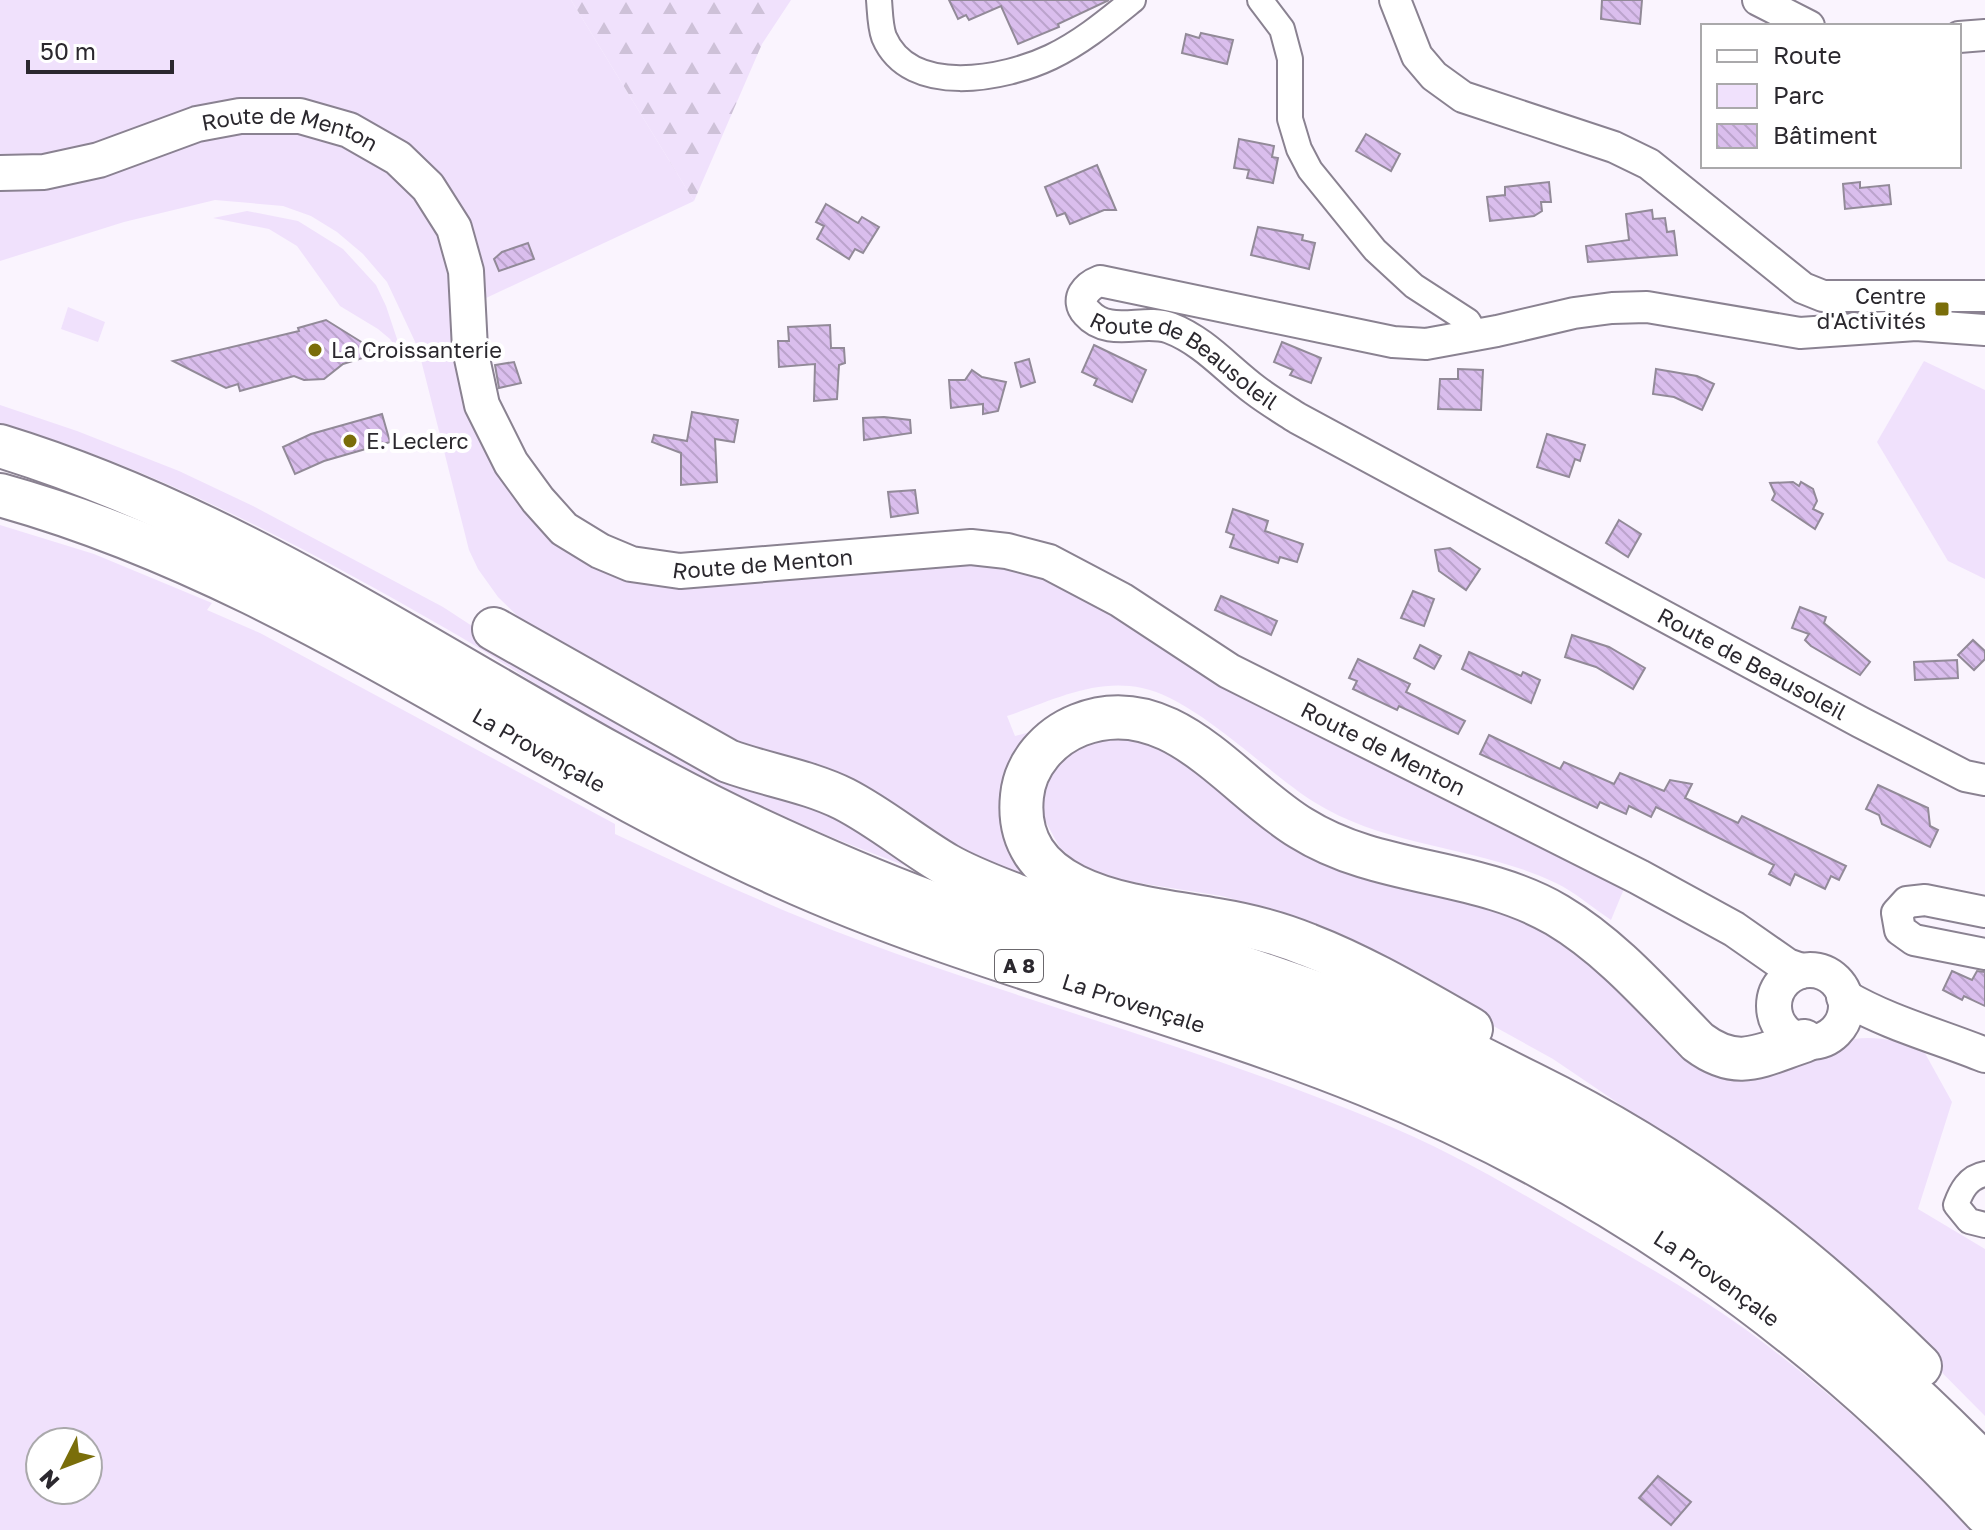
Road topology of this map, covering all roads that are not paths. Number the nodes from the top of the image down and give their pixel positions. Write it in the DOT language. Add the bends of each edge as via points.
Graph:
graph roads {
  1 [pos="879,0"];
  2 [pos="1133,0"];
  3 [pos="1260,0"];
  4 [pos="1395,0"];
  5 [pos="1758,0"];
  6 [pos="1805,24"];
  7 [pos="1985,35"];
  8 [pos="1961,37"];
  9 [pos="0,173"];
  10 [pos="1985,296"];
  11 [pos="1985,330"];
  12 [pos="1476,335"];
  13 [pos="0,446"];
  14 [pos="0,495"];
  15 [pos="494,629"];
  16 [pos="1985,780"];
  17 [pos="1985,912"];
  18 [pos="1715,920"];
  19 [pos="1985,954"];
  20 [pos="1801,971"];
  21 [pos="1775,996"];
  22 [pos="1844,997"];
  23 [pos="1910,1028"];
  24 [pos="1819,1036"];
  25 [pos="1985,1055"];
  26 [pos="1665,1157"];
  27 [pos="1985,1174"];
  28 [pos="1985,1225"];
  29 [pos="1985,1433"];
  30 [pos="1985,1465"];
  31 [pos="1985,1513"];
  1 -- 2 [label="street" via="884,36 899,59 948,79 1008,73 1051,57 1102,28"];
  3 -- 12 [label="street" via="1282,29 1290,59 1290,119 1310,170 1375,250 1414,286 1468,321"];
  4 -- 10 [label="street" via="1417,56 1463,97 1614,147 1649,164 1803,288 1823,296"];
  5 -- 6 [label="street"];
  7 -- 8 [label="street"];
  9 -- 18 [label="main road, Route de Menton" via="44,172 99,160 197,124 240,116 300,116 349,130 398,158 428,187 454,228 466,271 470,349 482,405 511,463 538,500 564,529 600,551 631,564 680,571 971,547 1049,562 1121,600 1229,671"];
  11 -- 12 [label="street, Route de Beausoleil" via="1916,325 1800,333 1647,307 1574,313"];
  12 -- 16 [label="street, Route de Beausoleil" via="1426,344 1393,342 1100,281 1088,286 1081,299 1096,321 1117,327 1166,327 1197,341 1297,418 1860,722 1965,776"];
  13 -- 30 [label="highway, La Provençale / A 8" via="119,488 236,541 676,790 811,854 932,903 1353,1045 1510,1116 1681,1214 1786,1287 1887,1371"];
  14 -- 31 [label="highway, La Provençale / A 8" via="119,534 243,587 613,792 784,878 959,946 1368,1085 1542,1167 1709,1270 1769,1314 1834,1366"];
  15 -- 26 [label="highway" via="728,761 815,788 872,814 970,876 1450,1044 1569,1102"];
  17 -- 19 [label="street" via="1925,900 1907,902 1897,913 1900,930 1914,940"];
  18 -- 20 [label="main road, Route de Menton"];
  18 -- 21 [label="main road, Route de Menton" via="1757,963"];
  20 -- 21 [label="main road" via="1781,984"];
  20 -- 22 [label="main road" via="1834,979"];
  21 -- 24 [label="main road" via="1778,1023 1793,1038"];
  22 -- 23 [label="main road"];
  22 -- 24 [label="main road" via="1846,1010"];
  23 -- 24 [label="main road" via="1853,1028"];
  23 -- 25 [label="main road"];
  24 -- 26 [label="highway" via="1752,1059 1714,1054 1609,954 1557,915 1489,885 1330,844 1278,812 1215,759 1148,722 1110,717 1088,721 1040,752 1024,785 1023,818 1034,851 1062,880 1100,899 1270,932 1342,959 1540,1069"];
  26 -- 29 [label="highway" via="1831,1283"];
  27 -- 28 [label="street" via="1961,1190 1956,1205 1969,1221"];
}
